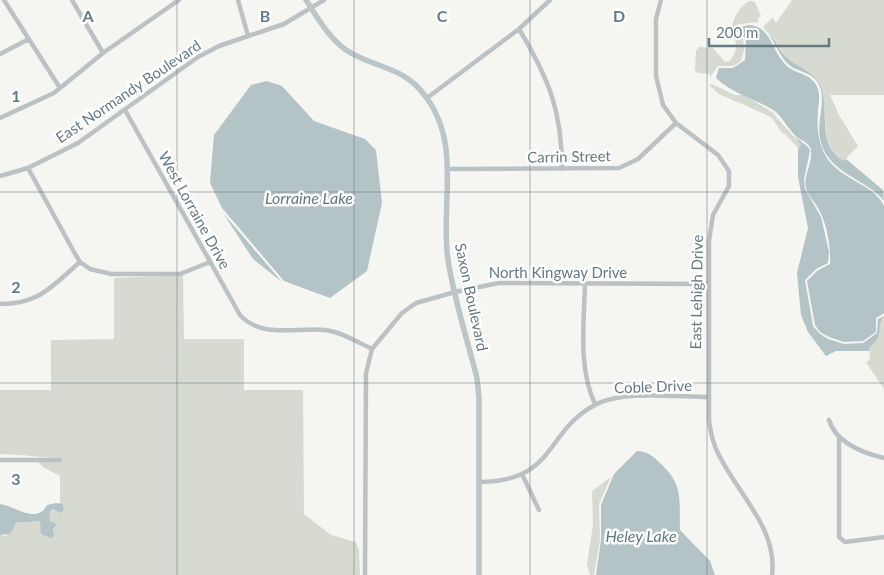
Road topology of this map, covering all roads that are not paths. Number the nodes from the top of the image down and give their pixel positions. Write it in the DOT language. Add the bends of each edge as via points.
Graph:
graph roads {
  1 [pos="4,0"];
  2 [pos="72,0"];
  3 [pos="179,0"];
  4 [pos="238,0"];
  5 [pos="306,0"];
  6 [pos="324,0"];
  7 [pos="550,0"];
  8 [pos="661,0"];
  9 [pos="311,8"];
  10 [pos="519,29"];
  11 [pos="248,36"];
  12 [pos="28,39"];
  13 [pos="103,53"];
  14 [pos="0,54"];
  15 [pos="60,88"];
  16 [pos="427,98"];
  17 [pos="125,110"];
  18 [pos="0,118"];
  19 [pos="676,124"];
  20 [pos="28,168"];
  21 [pos="447,169"];
  22 [pos="562,169"];
  23 [pos="0,176"];
  24 [pos="80,262"];
  25 [pos="210,262"];
  26 [pos="585,284"];
  27 [pos="708,284"];
  28 [pos="456,292"];
  29 [pos="0,304"];
  30 [pos="372,349"];
  31 [pos="708,397"];
  32 [pos="596,404"];
  33 [pos="829,420"];
  34 [pos="839,437"];
  35 [pos="884,458"];
  36 [pos="0,460"];
  37 [pos="60,460"];
  38 [pos="522,474"];
  39 [pos="480,482"];
  40 [pos="539,510"];
  41 [pos="884,538"];
  42 [pos="365,575"];
  43 [pos="479,575"];
  44 [pos="772,575"];
  1 -- 12 [label="street"];
  2 -- 13 [label="street"];
  3 -- 13 [label="street"];
  4 -- 11 [label="street"];
  5 -- 9 [label="main road, Saxon Boulevard"];
  6 -- 9 [label="street, East Normandy Boulevard"];
  7 -- 10 [label="street"];
  8 -- 19 [label="street, East Lehigh Drive" via="656,19 656,76 663,105"];
  9 -- 11 [label="street, East Normandy Boulevard" via="284,24"];
  9 -- 16 [label="main road, Saxon Boulevard" via="338,43 363,58 396,71"];
  10 -- 16 [label="street"];
  10 -- 22 [label="street" via="541,66 553,96 560,124"];
  11 -- 17 [label="street, East Normandy Boulevard" via="198,57"];
  12 -- 14 [label="street"];
  12 -- 15 [label="street"];
  13 -- 15 [label="street"];
  15 -- 18 [label="street"];
  16 -- 21 [label="main road, Saxon Boulevard" via="443,131"];
  17 -- 20 [label="street, East Normandy Boulevard" via="78,143"];
  17 -- 25 [label="street, West Lorraine Drive"];
  19 -- 22 [label="street, Carrin Street" via="627,165 604,169"];
  19 -- 27 [label="street, East Lehigh Drive" via="718,155 730,171 729,186 717,206 710,228"];
  20 -- 23 [label="street, East Normandy Boulevard"];
  20 -- 24 [label="street"];
  21 -- 22 [label="street, Carrin Street"];
  21 -- 28 [label="main road, Saxon Boulevard" via="448,253"];
  24 -- 25 [label="street" via="97,272 111,274 180,274"];
  24 -- 29 [label="street" via="36,298 24,303"];
  25 -- 30 [label="street, West Lorraine Drive" via="245,321 268,330 335,332"];
  26 -- 27 [label="street, North Kingway Drive"];
  26 -- 28 [label="street, North Kingway Drive" via="499,283"];
  26 -- 32 [label="street" via="584,360 586,377"];
  27 -- 31 [label="street, East Lehigh Drive"];
  28 -- 30 [label="street, North Kingway Drive" via="410,306"];
  28 -- 39 [label="main road, Saxon Boulevard" via="478,386"];
  30 -- 42 [label="street" via="365,381"];
  31 -- 32 [label="street, Coble Drive" via="628,397"];
  31 -- 44 [label="street, East Lehigh Drive" via="712,440 764,529 773,555"];
  32 -- 38 [label="street, Coble Drive" via="575,420 543,460"];
  33 -- 34 [label="street"];
  34 -- 35 [label="street" via="853,447"];
  34 -- 41 [label="street" via="839,537 845,542"];
  36 -- 37 [label="street"];
  38 -- 39 [label="street, Coble Drive" via="496,482"];
  38 -- 40 [label="street"];
  39 -- 43 [label="main road, Saxon Boulevard"];
}
